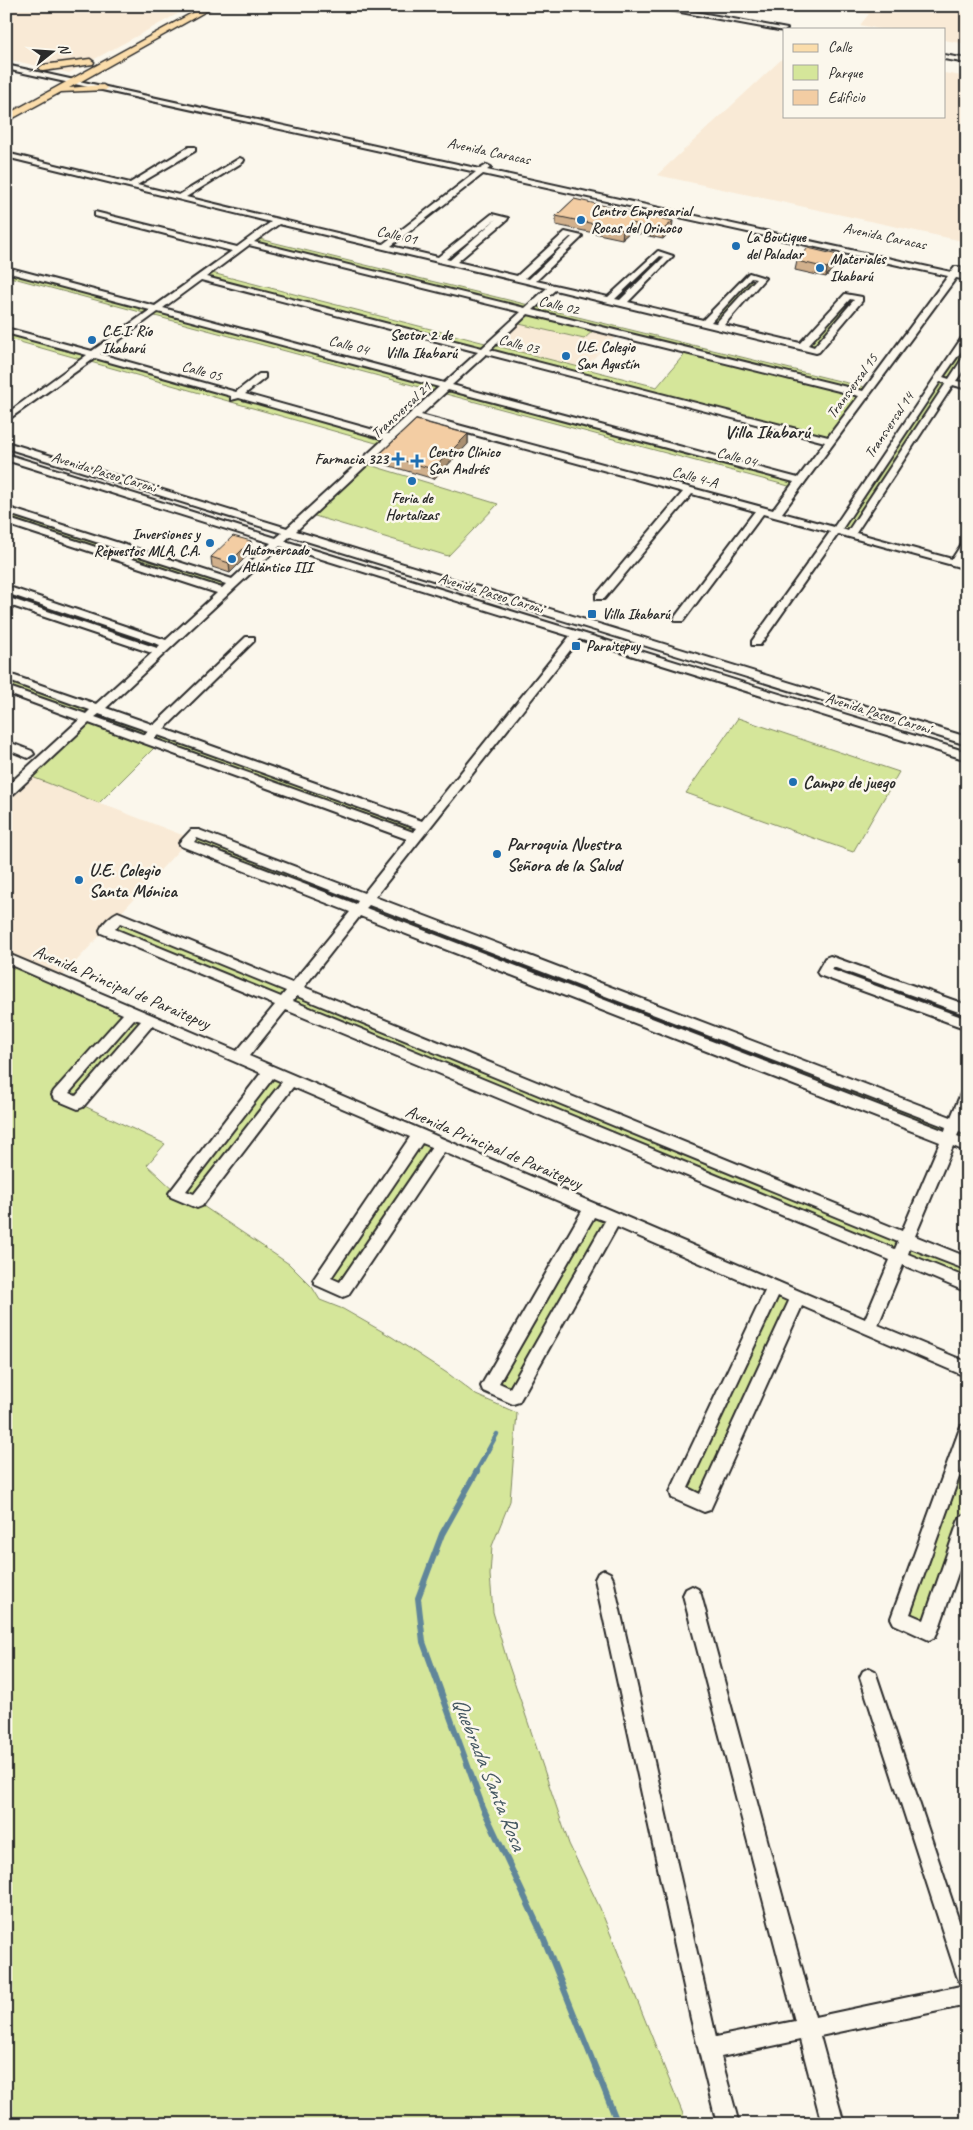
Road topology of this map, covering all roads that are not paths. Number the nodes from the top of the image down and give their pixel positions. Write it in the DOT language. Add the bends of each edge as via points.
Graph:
graph roads {
  1 [pos="192,6"];
  2 [pos="211,6"];
  3 [pos="652,6"];
  4 [pos="783,29"];
  5 [pos="946,57"];
  6 [pos="6,59"];
  7 [pos="967,61"];
  8 [pos="90,62"];
  9 [pos="102,66"];
  10 [pos="6,67"];
  11 [pos="43,68"];
  12 [pos="33,72"];
  13 [pos="69,73"];
  14 [pos="83,76"];
  15 [pos="60,78"];
  16 [pos="74,82"];
  17 [pos="106,85"];
  18 [pos="43,86"];
  19 [pos="52,94"];
  20 [pos="23,98"];
  21 [pos="6,119"];
  22 [pos="192,149"];
  23 [pos="6,155"];
  24 [pos="240,160"];
  25 [pos="490,165"];
  26 [pos="482,171"];
  27 [pos="132,185"];
  28 [pos="640,197"];
  29 [pos="181,198"];
  30 [pos="98,214"];
  31 [pos="278,221"];
  32 [pos="252,241"];
  33 [pos="385,247"];
  34 [pos="239,250"];
  35 [pos="440,260"];
  36 [pos="451,262"];
  37 [pos="950,264"];
  38 [pos="963,267"];
  39 [pos="6,269"];
  40 [pos="204,275"];
  41 [pos="953,275"];
  42 [pos="6,276"];
  43 [pos="967,278"];
  44 [pos="519,279"];
  45 [pos="240,280"];
  46 [pos="530,281"];
  47 [pos="232,286"];
  48 [pos="553,287"];
  49 [pos="610,300"];
  50 [pos="622,303"];
  51 [pos="157,309"];
  52 [pos="530,309"];
  53 [pos="341,310"];
  54 [pos="149,315"];
  55 [pos="705,323"];
  56 [pos="219,325"];
  57 [pos="718,326"];
  58 [pos="6,330"];
  59 [pos="211,331"];
  60 [pos="967,336"];
  61 [pos="6,338"];
  62 [pos="297,346"];
  63 [pos="802,346"];
  64 [pos="488,348"];
  65 [pos="290,352"];
  66 [pos="94,355"];
  67 [pos="967,358"];
  68 [pos="86,361"];
  69 [pos="262,376"];
  70 [pos="938,379"];
  71 [pos="950,382"];
  72 [pos="967,386"];
  73 [pos="443,390"];
  74 [pos="866,391"];
  75 [pos="238,395"];
  76 [pos="230,402"];
  77 [pos="415,416"];
  78 [pos="6,418"];
  79 [pos="910,421"];
  80 [pos="923,424"];
  81 [pos="832,436"];
  82 [pos="391,438"];
  83 [pos="6,445"];
  84 [pos="383,445"];
  85 [pos="890,451"];
  86 [pos="903,454"];
  87 [pos="6,458"];
  88 [pos="797,484"];
  89 [pos="865,488"];
  90 [pos="689,491"];
  91 [pos="878,492"];
  92 [pos="6,510"];
  93 [pos="760,511"];
  94 [pos="775,515"];
  95 [pos="6,521"];
  96 [pos="836,531"];
  97 [pos="289,532"];
  98 [pos="850,535"];
  99 [pos="101,540"];
  100 [pos="278,542"];
  101 [pos="967,544"];
  102 [pos="91,548"];
  103 [pos="955,563"];
  104 [pos="967,566"];
  105 [pos="234,583"];
  106 [pos="6,588"];
  107 [pos="224,592"];
  108 [pos="600,597"];
  109 [pos="34,598"];
  110 [pos="6,600"];
  111 [pos="25,606"];
  112 [pos="679,619"];
  113 [pos="577,635"];
  114 [pos="250,639"];
  115 [pos="168,644"];
  116 [pos="756,644"];
  117 [pos="159,652"];
  118 [pos="6,676"];
  119 [pos="6,689"];
  120 [pos="98,709"];
  121 [pos="88,718"];
  122 [pos="156,730"];
  123 [pos="146,740"];
  124 [pos="967,741"];
  125 [pos="6,745"];
  126 [pos="28,754"];
  127 [pos="967,756"];
  128 [pos="257,766"];
  129 [pos="248,777"];
  130 [pos="6,794"];
  131 [pos="425,827"];
  132 [pos="416,838"];
  133 [pos="367,899"];
  134 [pos="358,910"];
  135 [pos="6,958"];
  136 [pos="295,990"];
  137 [pos="284,1003"];
  138 [pos="967,1010"];
  139 [pos="132,1012"];
  140 [pos="150,1020"];
  141 [pos="694,1024"];
  142 [pos="967,1024"];
  143 [pos="687,1038"];
  144 [pos="240,1058"];
  145 [pos="271,1071"];
  146 [pos="291,1080"];
  147 [pos="967,1095"];
  148 [pos="961,1127"];
  149 [pos="636,1129"];
  150 [pos="420,1135"];
  151 [pos="948,1139"];
  152 [pos="441,1144"];
  153 [pos="627,1145"];
  154 [pos="967,1146"];
  155 [pos="591,1209"];
  156 [pos="614,1219"];
  157 [pos="906,1239"];
  158 [pos="899,1257"];
  159 [pos="967,1264"];
  160 [pos="967,1285"];
  161 [pos="774,1288"];
  162 [pos="798,1298"];
  163 [pos="869,1328"];
  164 [pos="967,1370"];
  165 [pos="967,1431"];
  166 [pos="967,1522"];
  167 [pos="604,1579"];
  168 [pos="692,1595"];
  169 [pos="868,1678"];
  170 [pos="967,1976"];
  171 [pos="967,1995"];
  172 [pos="807,2029"];
  173 [pos="709,2049"];
  174 [pos="728,2124"];
  175 [pos="832,2124"];
  1 -- 8 [label="main road"];
  2 -- 9 [label="main road"];
  3 -- 4 [label="street"];
  5 -- 7 [label="street"];
  6 -- 11 [label="street, Avenida Caracas"];
  8 -- 11 [label="main road"];
  8 -- 13 [label="main road"];
  9 -- 14 [label="main road"];
  9 -- 17 [label="main road" via="100,74"];
  10 -- 12 [label="street, Avenida Caracas"];
  11 -- 13 [label="street, Avenida Caracas"];
  12 -- 15 [label="street, Avenida Caracas"];
  12 -- 18 [label="main road" via="42,79"];
  13 -- 14 [label="street, Avenida Caracas"];
  13 -- 15 [label="main road"];
  14 -- 16 [label="main road"];
  14 -- 17 [label="street, Avenida Caracas"];
  15 -- 16 [label="street, Avenida Caracas"];
  15 -- 20 [label="main road"];
  16 -- 17 [label="street, Avenida Caracas"];
  16 -- 19 [label="main road"];
  17 -- 19 [label="main road"];
  17 -- 25 [label="street, Avenida Caracas"];
  17 -- 26 [label="street, Avenida Caracas" via="162,101"];
  19 -- 21 [label="main road"];
  22 -- 27 [label="street"];
  23 -- 27 [label="street, Calle 01"];
  24 -- 29 [label="street"];
  25 -- 26 [label="street"];
  25 -- 28 [label="street, Avenida Caracas"];
  26 -- 33 [label="street"];
  26 -- 41 [label="street, Avenida Caracas" via="520,180 544,192 822,254 873,264 906,264"];
  27 -- 29 [label="street, Calle 01"];
  29 -- 31 [label="street, Calle 01"];
  30 -- 34 [label="street"];
  31 -- 32 [label="street"];
  31 -- 33 [label="street, Calle 01"];
  32 -- 34 [label="street"];
  32 -- 52 [label="street, Calle 02"];
  33 -- 35 [label="street, Calle 01"];
  34 -- 40 [label="street"];
  35 -- 36 [label="street, Calle 01"];
  35 -- 36 [label="street" via="494,216 504,218"];
  36 -- 44 [label="street, Calle 01"];
  37 -- 38 [label="street"];
  38 -- 41 [label="street, Transversal 15"];
  39 -- 51 [label="street, Calle 04"];
  40 -- 45 [label="street, Calle 03"];
  40 -- 47 [label="street, Calle 03"];
  40 -- 51 [label="street"];
  41 -- 43 [label="street, Avenida Caracas"];
  41 -- 74 [label="street, Transversal 15"];
  42 -- 54 [label="street, Calle 04"];
  44 -- 46 [label="street, Calle 01"];
  44 -- 46 [label="street" via="568,234 578,236"];
  45 -- 47 [label="street"];
  45 -- 53 [label="street, Calle 03"];
  46 -- 48 [label="street, Calle 01"];
  47 -- 53 [label="street, Calle 03"];
  48 -- 49 [label="street, Calle 01"];
  48 -- 52 [label="street, Transversal 21"];
  49 -- 50 [label="street, Calle 01"];
  49 -- 50 [label="street" via="658,254 669,256"];
  50 -- 55 [label="street, Calle 01"];
  51 -- 54 [label="street"];
  51 -- 56 [label="street, Calle 04"];
  52 -- 64 [label="street, Transversal 21"];
  52 -- 74 [label="street, Calle 02"];
  53 -- 64 [label="street, Calle 03"];
  54 -- 59 [label="street, Calle 04"];
  54 -- 66 [label="street"];
  55 -- 57 [label="street, Calle 01"];
  55 -- 57 [label="street" via="749,275 761,278"];
  56 -- 59 [label="street"];
  56 -- 62 [label="street, Calle 04"];
  57 -- 63 [label="street, Calle 01"];
  58 -- 66 [label="street, Calle 05"];
  59 -- 65 [label="street, Calle 04"];
  60 -- 70 [label="street, Transversal 14"];
  61 -- 68 [label="street, Calle 05"];
  62 -- 65 [label="street"];
  62 -- 73 [label="street, Calle 04"];
  63 -- 63 [label="street, Calle 01" via="816,350 860,299 848,296"];
  64 -- 73 [label="street, Transversal 21"];
  64 -- 81 [label="street, Calle 03"];
  65 -- 73 [label="street, Calle 04"];
  66 -- 68 [label="street"];
  66 -- 75 [label="street, Calle 05"];
  67 -- 71 [label="street, Transversal 14"];
  68 -- 76 [label="street, Calle 05"];
  68 -- 78 [label="street"];
  69 -- 75 [label="street"];
  70 -- 71 [label="street"];
  70 -- 79 [label="street, Transversal 14"];
  71 -- 72 [label="street"];
  71 -- 80 [label="street, Transversal 14"];
  73 -- 77 [label="street, Transversal 21"];
  73 -- 88 [label="street, Calle 04"];
  74 -- 81 [label="street, Transversal 15"];
  75 -- 76 [label="street"];
  75 -- 82 [label="street, Calle 05"];
  76 -- 84 [label="street, Calle 05"];
  77 -- 82 [label="street, Transversal 21"];
  77 -- 90 [label="street, Calle 4-A"];
  79 -- 80 [label="street"];
  79 -- 85 [label="street, Transversal 14"];
  80 -- 86 [label="street, Transversal 14"];
  81 -- 88 [label="street, Transversal 15"];
  82 -- 84 [label="street, Transversal 21"];
  83 -- 97 [label="street, Avenida Paseo Caroní"];
  84 -- 97 [label="street, Transversal 21"];
  85 -- 86 [label="street"];
  85 -- 89 [label="street, Transversal 14"];
  86 -- 91 [label="street, Transversal 14"];
  87 -- 100 [label="street, Avenida Paseo Caroní"];
  88 -- 94 [label="street, Transversal 15"];
  89 -- 91 [label="street"];
  89 -- 96 [label="street, Transversal 14"];
  90 -- 93 [label="street, Calle 4-A"];
  90 -- 108 [label="street"];
  91 -- 98 [label="street, Transversal 14"];
  92 -- 99 [label="street"];
  93 -- 94 [label="street, Calle 4-A"];
  93 -- 112 [label="street"];
  94 -- 96 [label="street, Calle 4-A"];
  95 -- 102 [label="street"];
  96 -- 98 [label="street, Calle 4-A"];
  96 -- 116 [label="street, Transversal 14"];
  97 -- 100 [label="street, Transversal 21"];
  97 -- 124 [label="street, Avenida Paseo Caroní"];
  98 -- 103 [label="street, Calle 4-A"];
  99 -- 102 [label="street"];
  99 -- 105 [label="street"];
  100 -- 105 [label="street"];
  100 -- 113 [label="street, Avenida Paseo Caroní"];
  101 -- 103 [label="street"];
  102 -- 107 [label="street"];
  103 -- 104 [label="street, Calle 4-A"];
  105 -- 107 [label="street"];
  106 -- 109 [label="street"];
  107 -- 115 [label="street"];
  109 -- 111 [label="street"];
  109 -- 115 [label="street"];
  110 -- 111 [label="street"];
  111 -- 117 [label="street"];
  113 -- 127 [label="street, Avenida Paseo Caroní"];
  113 -- 131 [label="street"];
  114 -- 122 [label="street"];
  115 -- 117 [label="street"];
  117 -- 120 [label="street"];
  118 -- 120 [label="street"];
  119 -- 121 [label="street"];
  120 -- 121 [label="street"];
  120 -- 122 [label="street"];
  121 -- 123 [label="street"];
  121 -- 130 [label="street"];
  122 -- 123 [label="street"];
  122 -- 128 [label="street"];
  123 -- 129 [label="street"];
  125 -- 126 [label="street"];
  128 -- 129 [label="street"];
  128 -- 131 [label="street"];
  129 -- 132 [label="street"];
  131 -- 132 [label="street"];
  132 -- 133 [label="street"];
  133 -- 134 [label="street"];
  133 -- 134 [label="street" via="195,833 185,843"];
  133 -- 141 [label="street"];
  134 -- 136 [label="street"];
  134 -- 143 [label="street"];
  135 -- 139 [label="street, Avenida Principal de Paraitepuy"];
  136 -- 137 [label="street"];
  136 -- 137 [label="street" via="118,917 106,930"];
  136 -- 149 [label="street"];
  137 -- 144 [label="street"];
  137 -- 153 [label="street"];
  138 -- 142 [label="street" via="830,961 824,972"];
  139 -- 140 [label="street, Avenida Principal de Paraitepuy"];
  139 -- 140 [label="street" via="59,1095 78,1103"];
  140 -- 144 [label="street, Avenida Principal de Paraitepuy"];
  141 -- 143 [label="street"];
  141 -- 148 [label="street"];
  143 -- 151 [label="street"];
  144 -- 145 [label="street, Avenida Principal de Paraitepuy"];
  145 -- 146 [label="street, Avenida Principal de Paraitepuy"];
  145 -- 146 [label="street" via="176,1193 197,1202"];
  146 -- 150 [label="street, Avenida Principal de Paraitepuy"];
  147 -- 148 [label="street"];
  148 -- 151 [label="street"];
  149 -- 153 [label="street"];
  149 -- 157 [label="street"];
  150 -- 152 [label="street, Avenida Principal de Paraitepuy"];
  150 -- 152 [label="street" via="321,1280 343,1290"];
  151 -- 154 [label="street"];
  151 -- 157 [label="street"];
  152 -- 155 [label="street, Avenida Principal de Paraitepuy"];
  153 -- 158 [label="street"];
  155 -- 156 [label="street, Avenida Principal de Paraitepuy"];
  155 -- 156 [label="street" via="489,1386 513,1397"];
  156 -- 161 [label="street, Avenida Principal de Paraitepuy"];
  157 -- 158 [label="street"];
  157 -- 159 [label="street"];
  158 -- 160 [label="street"];
  158 -- 163 [label="street"];
  161 -- 162 [label="street, Avenida Principal de Paraitepuy"];
  161 -- 162 [label="street" via="678,1492 704,1504"];
  162 -- 163 [label="street, Avenida Principal de Paraitepuy"];
  163 -- 164 [label="street, Avenida Principal de Paraitepuy"];
  165 -- 166 [label="street" via="900,1618 929,1632"];
  167 -- 173 [label="street"];
  168 -- 172 [label="street"];
  169 -- 170 [label="street"];
  171 -- 172 [label="street"];
  172 -- 173 [label="street"];
  172 -- 175 [label="street"];
  173 -- 174 [label="street"];
}
